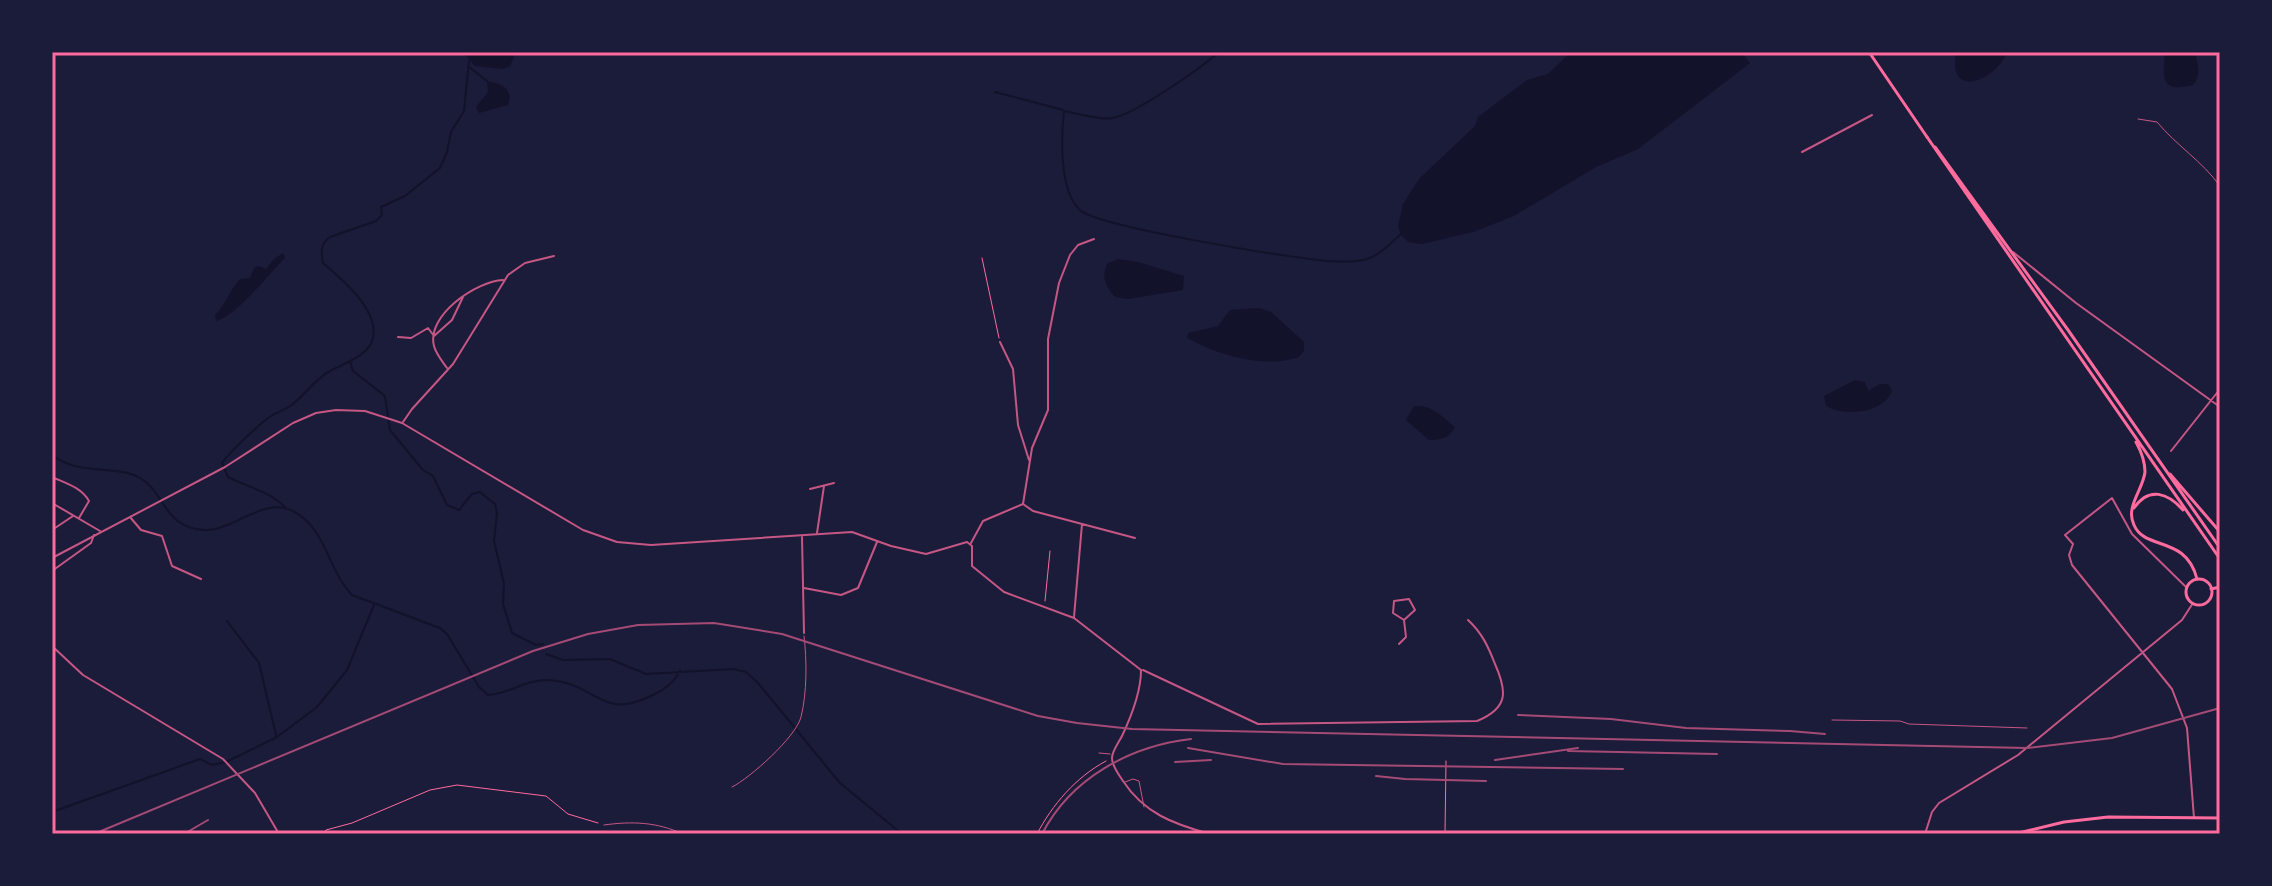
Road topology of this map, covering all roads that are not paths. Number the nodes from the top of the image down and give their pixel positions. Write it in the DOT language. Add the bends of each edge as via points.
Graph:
graph roads {
  1 [pos="1869,52"];
  2 [pos="1872,115"];
  3 [pos="2138,119"];
  4 [pos="1927,137"];
  5 [pos="1802,152"];
  6 [pos="2220,186"];
  7 [pos="1094,239"];
  8 [pos="2004,243"];
  9 [pos="554,256"];
  10 [pos="504,280"];
  11 [pos="464,296"];
  12 [pos="434,336"];
  13 [pos="398,337"];
  14 [pos="998,342"];
  15 [pos="448,369"];
  16 [pos="2220,389"];
  17 [pos="2211,401"];
  18 [pos="2220,407"];
  19 [pos="402,423"];
  20 [pos="2132,434"];
  21 [pos="2171,451"];
  22 [pos="1030,461"];
  23 [pos="2160,463"];
  24 [pos="52,477"];
  25 [pos="834,483"];
  26 [pos="824,486"];
  27 [pos="810,489"];
  28 [pos="52,503"];
  29 [pos="1023,504"];
  30 [pos="74,515"];
  31 [pos="129,516"];
  32 [pos="79,518"];
  33 [pos="2132,519"];
  34 [pos="2193,521"];
  35 [pos="1082,524"];
  36 [pos="52,530"];
  37 [pos="101,531"];
  38 [pos="2220,532"];
  39 [pos="817,534"];
  40 [pos="94,535"];
  41 [pos="802,535"];
  42 [pos="1135,538"];
  43 [pos="877,541"];
  44 [pos="971,543"];
  45 [pos="2220,548"];
  46 [pos="52,558"];
  47 [pos="2220,559"];
  48 [pos="52,571"];
  49 [pos="201,579"];
  50 [pos="2197,579"];
  51 [pos="2220,587"];
  52 [pos="804,588"];
  53 [pos="2187,588"];
  54 [pos="2211,589"];
  55 [pos="2193,603"];
  56 [pos="1074,618"];
  57 [pos="1404,620"];
  58 [pos="1468,620"];
  59 [pos="804,633"];
  60 [pos="1399,644"];
  61 [pos="52,646"];
  62 [pos="2142,653"];
  63 [pos="1141,670"];
  64 [pos="1832,720"];
  65 [pos="2027,728"];
  66 [pos="1099,753"];
  67 [pos="1112,757"];
  68 [pos="1124,783"];
  69 [pos="732,787"];
  70 [pos="1144,807"];
  71 [pos="2194,818"];
  72 [pos="2220,818"];
  73 [pos="604,825"];
  74 [pos="279,834"];
  75 [pos="683,834"];
  76 [pos="1210,834"];
  77 [pos="1925,834"];
  78 [pos="2014,834"];
  1 -- 4 [label="main road"];
  2 -- 5 [label="street"];
  3 -- 6 [label="lane" via="2157,122"];
  4 -- 8 [label="main road"];
  4 -- 20 [label="main road"];
  7 -- 22 [label="street" via="1070,255 1059,283 1048,339 1048,410"];
  8 -- 17 [label="street"];
  8 -- 23 [label="main road"];
  9 -- 10 [label="street" via="525,263"];
  10 -- 11 [label="street"];
  10 -- 15 [label="street"];
  11 -- 12 [label="street" via="452,320"];
  11 -- 12 [label="street" via="444,314"];
  12 -- 13 [label="street" via="428,328 411,338"];
  12 -- 15 [label="street"];
  14 -- 22 [label="street" via="1015,376 1018,425"];
  15 -- 19 [label="street"];
  16 -- 17 [label="street"];
  17 -- 18 [label="street"];
  17 -- 21 [label="street"];
  19 -- 31 [label="street" via="350,411 316,413"];
  19 -- 41 [label="street" via="602,538 641,545"];
  20 -- 33 [label="main road" via="2145,469"];
  20 -- 34 [label="main road"];
  22 -- 29 [label="street"];
  23 -- 38 [label="main road"];
  23 -- 45 [label="main road"];
  24 -- 32 [label="street" via="87,497"];
  25 -- 26 [label="street"];
  26 -- 27 [label="street"];
  26 -- 39 [label="street"];
  28 -- 30 [label="street"];
  29 -- 35 [label="street"];
  29 -- 44 [label="street" via="986,519"];
  30 -- 32 [label="street"];
  30 -- 36 [label="street"];
  31 -- 37 [label="street"];
  31 -- 49 [label="street" via="141,530 162,536 172,566"];
  32 -- 37 [label="street"];
  33 -- 34 [label="main road" via="2139,501 2157,493 2171,498"];
  33 -- 50 [label="main road" via="2142,535 2187,557"];
  34 -- 47 [label="main road"];
  35 -- 42 [label="street"];
  35 -- 56 [label="street"];
  37 -- 40 [label="street"];
  39 -- 41 [label="street"];
  39 -- 43 [label="street" via="853,533"];
  40 -- 46 [label="street"];
  40 -- 48 [label="street" via="91,543"];
  41 -- 52 [label="street"];
  43 -- 44 [label="street" via="923,554"];
  43 -- 52 [label="street" via="858,588 841,595"];
  44 -- 56 [label="street" via="973,567 1002,591"];
  50 -- 53 [label="main road"];
  50 -- 54 [label="main road"];
  51 -- 54 [label="main road"];
  52 -- 59 [label="street"];
  53 -- 55 [label="main road"];
  53 -- 62 [label="street" via="2132,534 2112,498 2065,535 2073,544 2072,565"];
  54 -- 55 [label="main road" via="2205,603"];
  55 -- 62 [label="street" via="2182,620"];
  56 -- 63 [label="street"];
  57 -- 57 [label="street" via="1415,610 1409,599 1394,601 1393,613"];
  57 -- 60 [label="street" via="1406,637"];
  58 -- 63 [label="street" via="1481,632 1504,688 1499,706 1477,721 1253,723"];
  59 -- 69 [label="lane" via="798,724 745,781"];
  61 -- 74 [label="street" via="75,669 223,759 255,793"];
  62 -- 71 [label="street" via="2172,689 2183,713"];
  62 -- 77 [label="street" via="2018,755 1939,803"];
  63 -- 67 [label="street" via="1128,722"];
  64 -- 65 [label="lane"];
  66 -- 67 [label="lane"];
  67 -- 68 [label="street"];
  68 -- 70 [label="street"];
  68 -- 70 [label="lane" via="1139,781"];
  70 -- 76 [label="street" via="1161,819"];
  71 -- 72 [label="main road"];
  71 -- 78 [label="main road" via="2086,819"];
  73 -- 75 [label="lane" via="639,822"];
}
